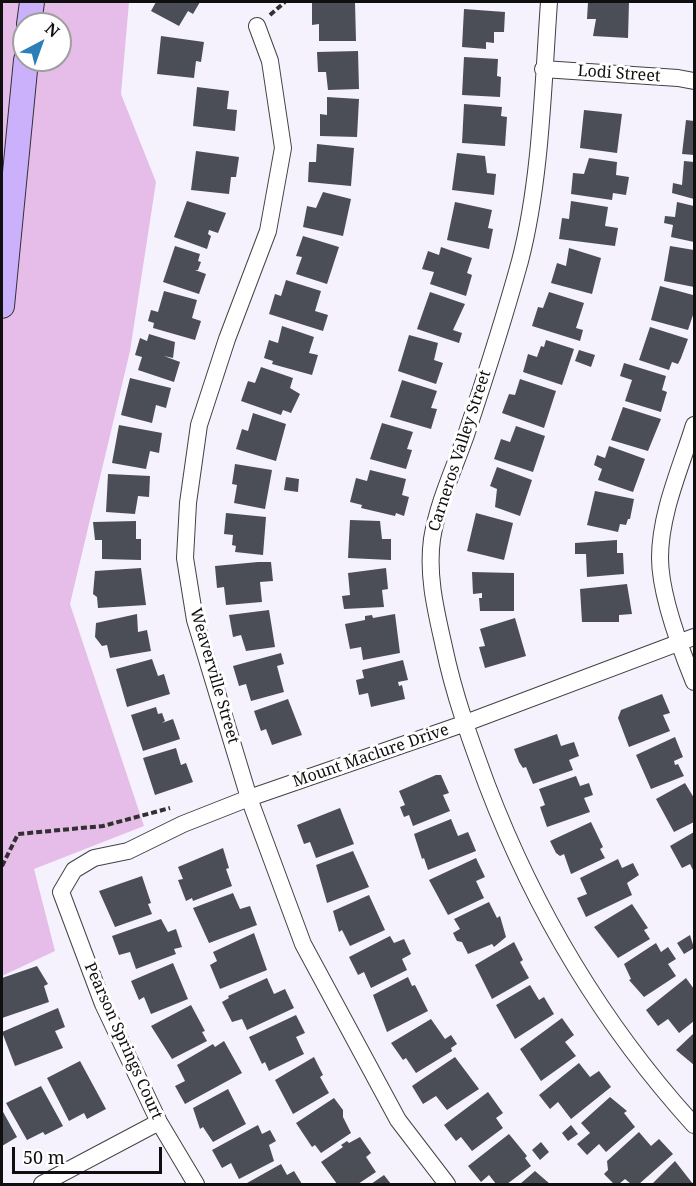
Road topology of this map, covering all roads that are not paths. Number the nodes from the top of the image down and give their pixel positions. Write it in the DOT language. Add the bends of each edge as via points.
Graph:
graph roads {
  1 [pos="549,2"];
  2 [pos="257,26"];
  3 [pos="543,69"];
  4 [pos="25,72"];
  5 [pos="694,81"];
  6 [pos="2,306"];
  7 [pos="694,425"];
  8 [pos="687,640"];
  9 [pos="694,682"];
  10 [pos="463,724"];
  11 [pos="249,798"];
  12 [pos="61,892"];
  13 [pos="159,1122"];
  14 [pos="694,1125"];
  15 [pos="42,1185"];
  16 [pos="196,1185"];
  17 [pos="447,1185"];
  1 -- 3 [label="street, Carneros Valley Street"];
  2 -- 11 [label="street, Weaverville Street" via="270,61 283,148 268,231 199,426 185,558 195,620"];
  3 -- 5 [label="street, Lodi Street"];
  3 -- 10 [label="street, Carneros Valley Street" via="533,192 520,260 432,540 431,585"];
  4 -- 6 [label="main road"];
  7 -- 8 [label="street" via="664,522 660,559 663,587"];
  8 -- 9 [label="street"];
  8 -- 10 [label="street, Mount Maclure Drive"];
  10 -- 11 [label="street, Mount Maclure Drive"];
  10 -- 14 [label="street, Carneros Valley Street" via="519,862 559,939 622,1038"];
  11 -- 12 [label="street, Mount Maclure Drive" via="128,851 94,858 74,870"];
  11 -- 17 [label="street, Weaverville Street" via="303,944 398,1120"];
  12 -- 13 [label="street, Pearson Springs Court" via="103,1004"];
  13 -- 15 [label="street"];
  13 -- 16 [label="street, Pearson Springs Court"];
}
